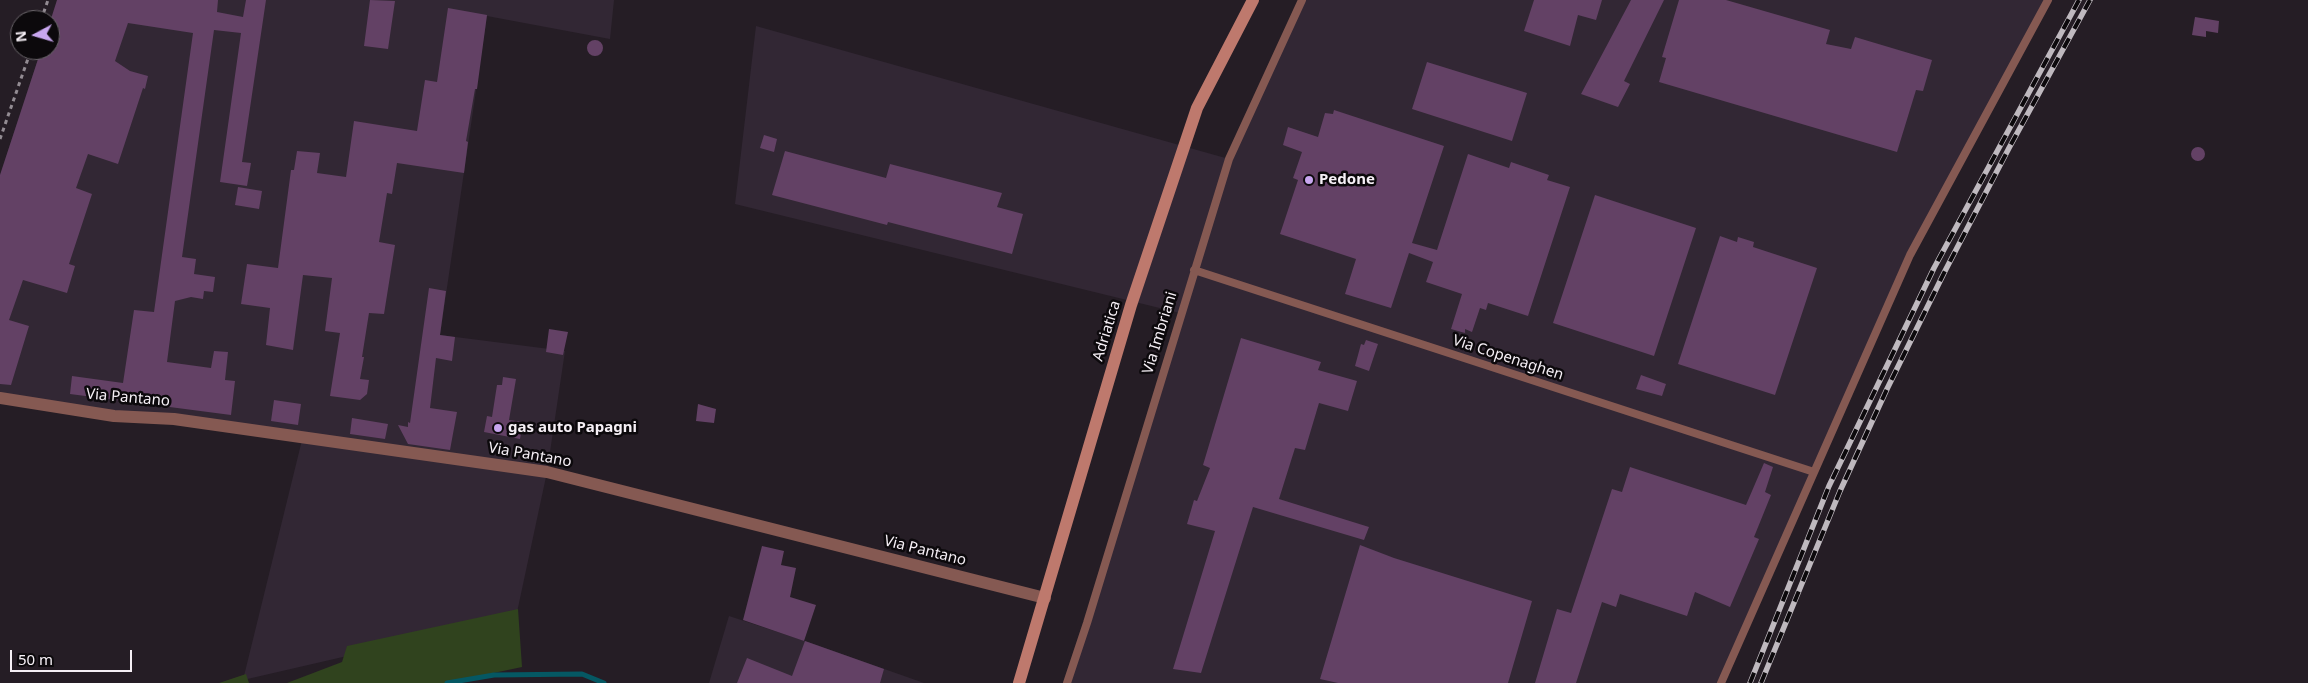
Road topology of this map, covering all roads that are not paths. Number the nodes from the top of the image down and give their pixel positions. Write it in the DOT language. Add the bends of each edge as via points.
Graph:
graph roads {
  1 [pos="1253,0"];
  2 [pos="1302,0"];
  3 [pos="2048,0"];
  4 [pos="1194,270"];
  5 [pos="0,398"];
  6 [pos="1814,472"];
  7 [pos="1045,598"];
  8 [pos="1020,683"];
  9 [pos="1067,683"];
  10 [pos="1721,683"];
  1 -- 7 [label="main road, Adriatica" via="1196,108 1131,305"];
  2 -- 4 [label="lane, Via Imbriani" via="1229,159"];
  3 -- 6 [label="lane" via="1910,254"];
  4 -- 6 [label="lane, Via Copenaghen"];
  4 -- 9 [label="lane, Via Imbriani"];
  5 -- 7 [label="street, Via Pantano" via="114,416 174,419 547,472"];
  6 -- 10 [label="lane"];
  7 -- 8 [label="main road, Adriatica"];
}
